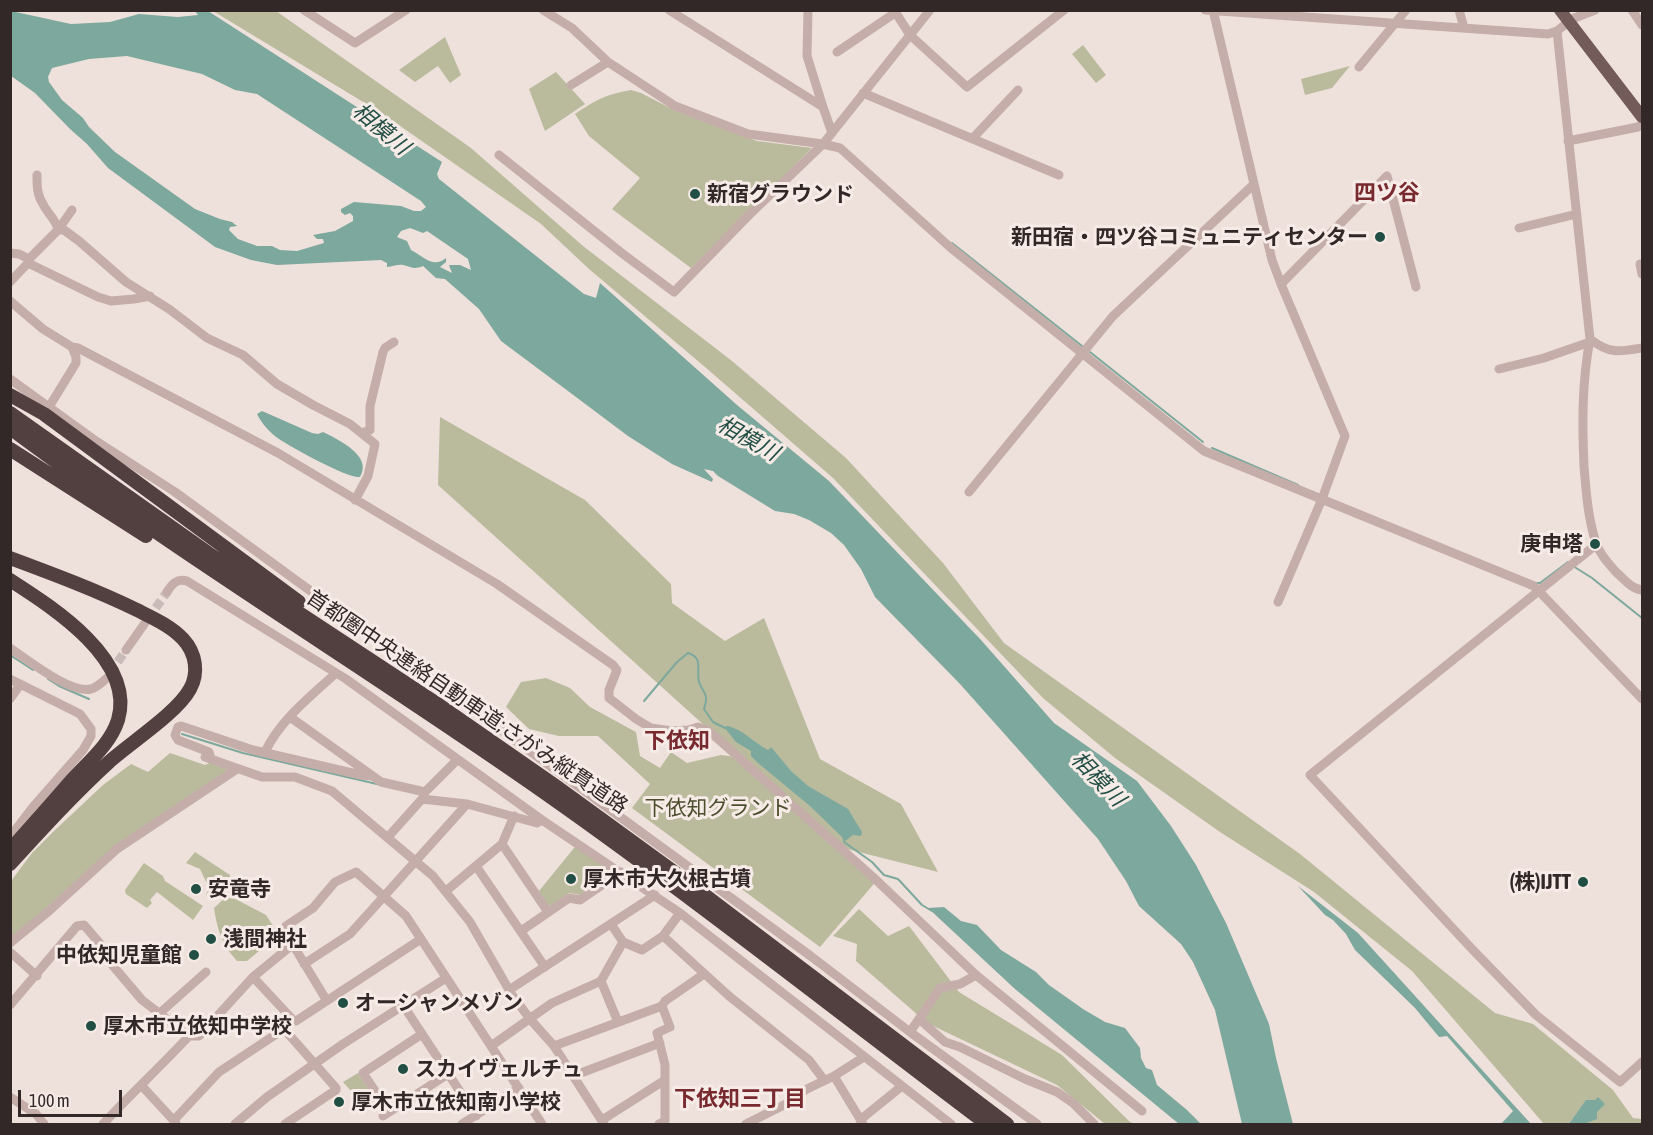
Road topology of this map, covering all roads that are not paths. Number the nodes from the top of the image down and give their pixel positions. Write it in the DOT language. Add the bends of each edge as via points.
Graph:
graph roads {
  1 [pos="304,10"];
  2 [pos="406,10"];
  3 [pos="543,10"];
  4 [pos="669,10"];
  5 [pos="808,10"];
  6 [pos="930,10"];
  7 [pos="1064,10"];
  8 [pos="1205,10"];
  9 [pos="1375,10"];
  10 [pos="1406,10"];
  11 [pos="1459,10"];
  12 [pos="1560,10"];
  13 [pos="1595,10"];
  14 [pos="1632,10"];
  15 [pos="1213,11"];
  16 [pos="894,12"];
  17 [pos="1302,14"];
  18 [pos="1383,22"];
  19 [pos="1568,22"];
  20 [pos="1396,23"];
  21 [pos="1642,25"];
  22 [pos="1464,28"];
  23 [pos="1557,31"];
  24 [pos="910,35"];
  25 [pos="837,52"];
  26 [pos="608,62"];
  27 [pos="1359,67"];
  28 [pos="571,85"];
  29 [pos="1018,90"];
  30 [pos="863,93"];
  31 [pos="823,107"];
  32 [pos="1642,117"];
  33 [pos="1642,124"];
  34 [pos="832,133"];
  35 [pos="974,138"];
  36 [pos="1568,141"];
  37 [pos="823,144"];
  38 [pos="498,155"];
  39 [pos="37,175"];
  40 [pos="1059,175"];
  41 [pos="1253,184"];
  42 [pos="72,210"];
  43 [pos="1576,214"];
  44 [pos="1519,228"];
  45 [pos="58,230"];
  46 [pos="10,253"];
  47 [pos="29,261"];
  48 [pos="10,282"];
  49 [pos="1281,284"];
  50 [pos="1416,287"];
  51 [pos="150,296"];
  52 [pos="10,301"];
  53 [pos="1590,340"];
  54 [pos="394,342"];
  55 [pos="72,348"];
  56 [pos="1642,348"];
  57 [pos="1083,352"];
  58 [pos="98,359"];
  59 [pos="75,364"];
  60 [pos="1499,369"];
  61 [pos="10,379"];
  62 [pos="10,395"];
  63 [pos="49,407"];
  64 [pos="10,413"];
  65 [pos="10,428"];
  66 [pos="362,433"];
  67 [pos="10,449"];
  68 [pos="969,492"];
  69 [pos="1322,499"];
  70 [pos="355,500"];
  71 [pos="1597,544"];
  72 [pos="10,558"];
  73 [pos="10,580"];
  74 [pos="1539,590"];
  75 [pos="1642,590"];
  76 [pos="167,592"];
  77 [pos="260,602"];
  78 [pos="1278,602"];
  79 [pos="145,623"];
  80 [pos="10,648"];
  81 [pos="126,650"];
  82 [pos="336,673"];
  83 [pos="106,678"];
  84 [pos="10,679"];
  85 [pos="20,685"];
  86 [pos="10,699"];
  87 [pos="1642,699"];
  88 [pos="436,703"];
  89 [pos="290,717"];
  90 [pos="265,752"];
  91 [pos="457,760"];
  92 [pos="237,769"];
  93 [pos="372,776"];
  94 [pos="467,804"];
  95 [pos="514,816"];
  96 [pos="542,820"];
  97 [pos="10,837"];
  98 [pos="388,837"];
  99 [pos="502,844"];
  100 [pos="10,850"];
  101 [pos="417,861"];
  102 [pos="10,864"];
  103 [pos="476,866"];
  104 [pos="621,872"];
  105 [pos="446,891"];
  106 [pos="656,895"];
  107 [pos="385,897"];
  108 [pos="548,912"];
  109 [pos="680,913"];
  110 [pos="611,924"];
  111 [pos="521,932"];
  112 [pos="663,936"];
  113 [pos="421,939"];
  114 [pos="623,942"];
  115 [pos="10,943"];
  116 [pos="292,945"];
  117 [pos="10,952"];
  118 [pos="304,964"];
  119 [pos="545,967"];
  120 [pos="206,972"];
  121 [pos="704,974"];
  122 [pos="976,975"];
  123 [pos="37,976"];
  124 [pos="253,977"];
  125 [pos="446,978"];
  126 [pos="601,981"];
  127 [pos="509,990"];
  128 [pos="327,1000"];
  129 [pos="10,1005"];
  130 [pos="403,1005"];
  131 [pos="662,1006"];
  132 [pos="161,1012"];
  133 [pos="530,1019"];
  134 [pos="919,1020"];
  135 [pos="618,1022"];
  136 [pos="909,1032"];
  137 [pos="422,1034"];
  138 [pos="189,1036"];
  139 [pos="660,1043"];
  140 [pos="491,1046"];
  141 [pos="554,1046"];
  142 [pos="864,1057"];
  143 [pos="1642,1062"];
  144 [pos="314,1064"];
  145 [pos="448,1074"];
  146 [pos="573,1076"];
  147 [pos="834,1076"];
  148 [pos="665,1080"];
  149 [pos="824,1080"];
  150 [pos="141,1085"];
  151 [pos="902,1086"];
  152 [pos="519,1088"];
  153 [pos="10,1097"];
  154 [pos="1142,1111"];
  155 [pos="476,1116"];
  156 [pos="176,1122"];
  157 [pos="603,1122"];
  158 [pos="861,1122"];
  159 [pos="44,1125"];
  160 [pos="103,1125"];
  161 [pos="235,1125"];
  162 [pos="285,1125"];
  163 [pos="462,1125"];
  164 [pos="542,1125"];
  165 [pos="659,1125"];
  166 [pos="747,1125"];
  167 [pos="951,1125"];
  168 [pos="987,1125"];
  169 [pos="1007,1125"];
  170 [pos="1037,1125"];
  171 [pos="1094,1125"];
  1 -- 2 [label="street" via="356,43"];
  3 -- 26 [label="street" via="572,28"];
  4 -- 31 [label="street"];
  5 -- 31 [label="street" via="807,56"];
  6 -- 24 [label="street"];
  7 -- 24 [label="street" via="967,87"];
  8 -- 15 [label="street"];
  9 -- 18 [label="street"];
  10 -- 20 [label="street"];
  11 -- 22 [label="street"];
  12 -- 19 [label="main road"];
  13 -- 19 [label="street"];
  14 -- 21 [label="street"];
  15 -- 17 [label="street"];
  15 -- 41 [label="street"];
  16 -- 24 [label="street"];
  16 -- 25 [label="street"];
  17 -- 18 [label="street"];
  18 -- 20 [label="street"];
  19 -- 23 [label="street"];
  19 -- 32 [label="main road"];
  20 -- 22 [label="street"];
  20 -- 27 [label="street"];
  22 -- 23 [label="street" via="1548,34"];
  23 -- 36 [label="street"];
  24 -- 30 [label="street"];
  26 -- 28 [label="street"];
  26 -- 37 [label="street" via="675,106 748,134"];
  29 -- 35 [label="street"];
  30 -- 34 [label="street"];
  30 -- 35 [label="street"];
  31 -- 34 [label="street"];
  33 -- 36 [label="street"];
  34 -- 37 [label="street"];
  35 -- 40 [label="street"];
  36 -- 43 [label="street"];
  37 -- 38 [label="street" via="674,292"];
  37 -- 57 [label="street" via="840,148 951,248"];
  39 -- 45 [label="street" via="38,194"];
  41 -- 49 [label="street"];
  41 -- 57 [label="street" via="1113,316"];
  42 -- 45 [label="street"];
  43 -- 44 [label="street"];
  43 -- 53 [label="street"];
  45 -- 47 [label="street"];
  45 -- 51 [label="street" via="79,241 126,282"];
  46 -- 47 [label="street"];
  47 -- 48 [label="street"];
  47 -- 51 [label="street" via="111,301"];
  49 -- 50 [label="street" via="1387,176"];
  49 -- 69 [label="street" via="1346,436"];
  51 -- 66 [label="street" via="207,338 243,355 277,384"];
  52 -- 55 [label="street"];
  53 -- 56 [label="street" via="1612,351"];
  53 -- 60 [label="street" via="1544,358"];
  53 -- 71 [label="street" via="1582,391 1582,430 1586,490"];
  54 -- 66 [label="street" via="383,352 370,406 370,430"];
  55 -- 58 [label="street"];
  55 -- 59 [label="street"];
  57 -- 68 [label="street"];
  57 -- 69 [label="street" via="1204,451"];
  58 -- 59 [label="street"];
  58 -- 70 [label="street" via="278,453"];
  59 -- 63 [label="street"];
  61 -- 63 [label="street"];
  62 -- 88 [label="highway" via="44,414"];
  63 -- 136 [label="street" via="175,492"];
  64 -- 88 [label="highway, 首都圏中央連絡自動車道;さがみ縦貫道路" via="208,553"];
  65 -- 77 [label="highway, 首都圏中央連絡自動車道;さがみ縦貫道路"];
  66 -- 70 [label="street" via="375,444 368,476"];
  67 -- 77 [label="highway"];
  69 -- 74 [label="street"];
  69 -- 78 [label="street"];
  70 -- 122 [label="street" via="497,584 607,659 617,670 609,698 645,725 672,731 698,727 709,731"];
  71 -- 74 [label="street"];
  71 -- 75 [label="street" via="1620,575"];
  72 -- 102 [label="highway" via="123,603 168,627 188,645 195,670 190,689 181,702 108,763"];
  73 -- 100 [label="highway" via="86,637 113,674 120,703 118,720 105,744"];
  74 -- 87 [label="street"];
  74 -- 143 [label="street" via="1310,775 1536,1016 1620,1082"];
  76 -- 82 [label="street" via="175,581 187,580"];
  77 -- 168 [label="highway, 首都圏中央連絡自動車道;さがみ縦貫道路" via="593,827"];
  79 -- 81 [label="street"];
  80 -- 83 [label="street" via="73,687 89,690"];
  82 -- 89 [label="street"];
  82 -- 91 [label="street"];
  84 -- 85 [label="street"];
  85 -- 86 [label="street"];
  85 -- 97 [label="street" via="80,714 92,729 83,750"];
  88 -- 169 [label="highway, 首都圏中央連絡自動車道;さがみ縦貫道路" via="626,837"];
  89 -- 90 [label="street"];
  89 -- 93 [label="street"];
  90 -- 92 [label="street" via="178,727 178,740"];
  90 -- 93 [label="street"];
  91 -- 93 [label="street" via="425,792 381,782"];
  91 -- 96 [label="street"];
  92 -- 98 [label="street" via="262,777 295,777 332,791"];
  92 -- 115 [label="street" via="117,849"];
  94 -- 95 [label="street"];
  94 -- 98 [label="street" via="422,799"];
  94 -- 101 [label="street"];
  95 -- 96 [label="street" via="537,823"];
  95 -- 99 [label="street"];
  96 -- 104 [label="street"];
  98 -- 101 [label="street"];
  99 -- 103 [label="street"];
  99 -- 108 [label="street"];
  101 -- 105 [label="street"];
  101 -- 107 [label="street"];
  103 -- 105 [label="street"];
  103 -- 111 [label="street"];
  104 -- 106 [label="street"];
  104 -- 108 [label="street" via="580,900 569,898"];
  105 -- 127 [label="street" via="470,922"];
  106 -- 109 [label="street"];
  106 -- 110 [label="street"];
  107 -- 113 [label="street" via="406,916"];
  107 -- 116 [label="street" via="356,872 335,882 313,908 286,926 284,930"];
  107 -- 118 [label="street" via="350,934"];
  108 -- 111 [label="street"];
  109 -- 112 [label="street"];
  109 -- 142 [label="street"];
  110 -- 114 [label="street"];
  110 -- 119 [label="street"];
  111 -- 119 [label="street"];
  112 -- 114 [label="street" via="642,950"];
  112 -- 121 [label="street"];
  113 -- 125 [label="street"];
  113 -- 128 [label="street"];
  114 -- 126 [label="street"];
  116 -- 118 [label="street"];
  116 -- 124 [label="street"];
  117 -- 123 [label="street"];
  118 -- 128 [label="street"];
  119 -- 127 [label="street"];
  120 -- 132 [label="street"];
  121 -- 131 [label="street"];
  121 -- 149 [label="street" via="809,1060"];
  122 -- 134 [label="street" via="960,984 940,988"];
  122 -- 154 [label="street"];
  123 -- 129 [label="street"];
  123 -- 132 [label="street" via="77,926 84,925 142,1000"];
  124 -- 128 [label="street" via="294,1021"];
  124 -- 138 [label="street" via="199,1036"];
  125 -- 130 [label="street"];
  125 -- 140 [label="street"];
  126 -- 133 [label="street" via="552,1003"];
  126 -- 135 [label="street"];
  127 -- 133 [label="street"];
  130 -- 137 [label="street"];
  130 -- 144 [label="street"];
  131 -- 135 [label="street"];
  131 -- 139 [label="street" via="670,1027 657,1033"];
  132 -- 138 [label="street"];
  133 -- 140 [label="street"];
  133 -- 141 [label="street"];
  134 -- 136 [label="street"];
  134 -- 171 [label="street" via="945,1042 1057,1092"];
  135 -- 141 [label="street"];
  136 -- 170 [label="street"];
  137 -- 145 [label="street"];
  137 -- 145 [label="street" via="363,1073 386,1114"];
  138 -- 150 [label="street"];
  139 -- 146 [label="street"];
  139 -- 148 [label="street"];
  140 -- 152 [label="street"];
  141 -- 146 [label="street"];
  142 -- 147 [label="street"];
  142 -- 151 [label="street"];
  144 -- 156 [label="street" via="284,1029 219,1072"];
  144 -- 161 [label="street"];
  144 -- 162 [label="street" via="336,1090"];
  145 -- 155 [label="street"];
  146 -- 157 [label="street"];
  147 -- 149 [label="street"];
  147 -- 158 [label="street"];
  148 -- 157 [label="street"];
  148 -- 165 [label="street" via="665,1121"];
  149 -- 166 [label="street"];
  150 -- 156 [label="street"];
  150 -- 160 [label="street"];
  151 -- 158 [label="street"];
  151 -- 167 [label="street"];
  152 -- 155 [label="street"];
  152 -- 164 [label="street"];
  153 -- 159 [label="street" via="36,1114"];
  155 -- 163 [label="street"];
}
